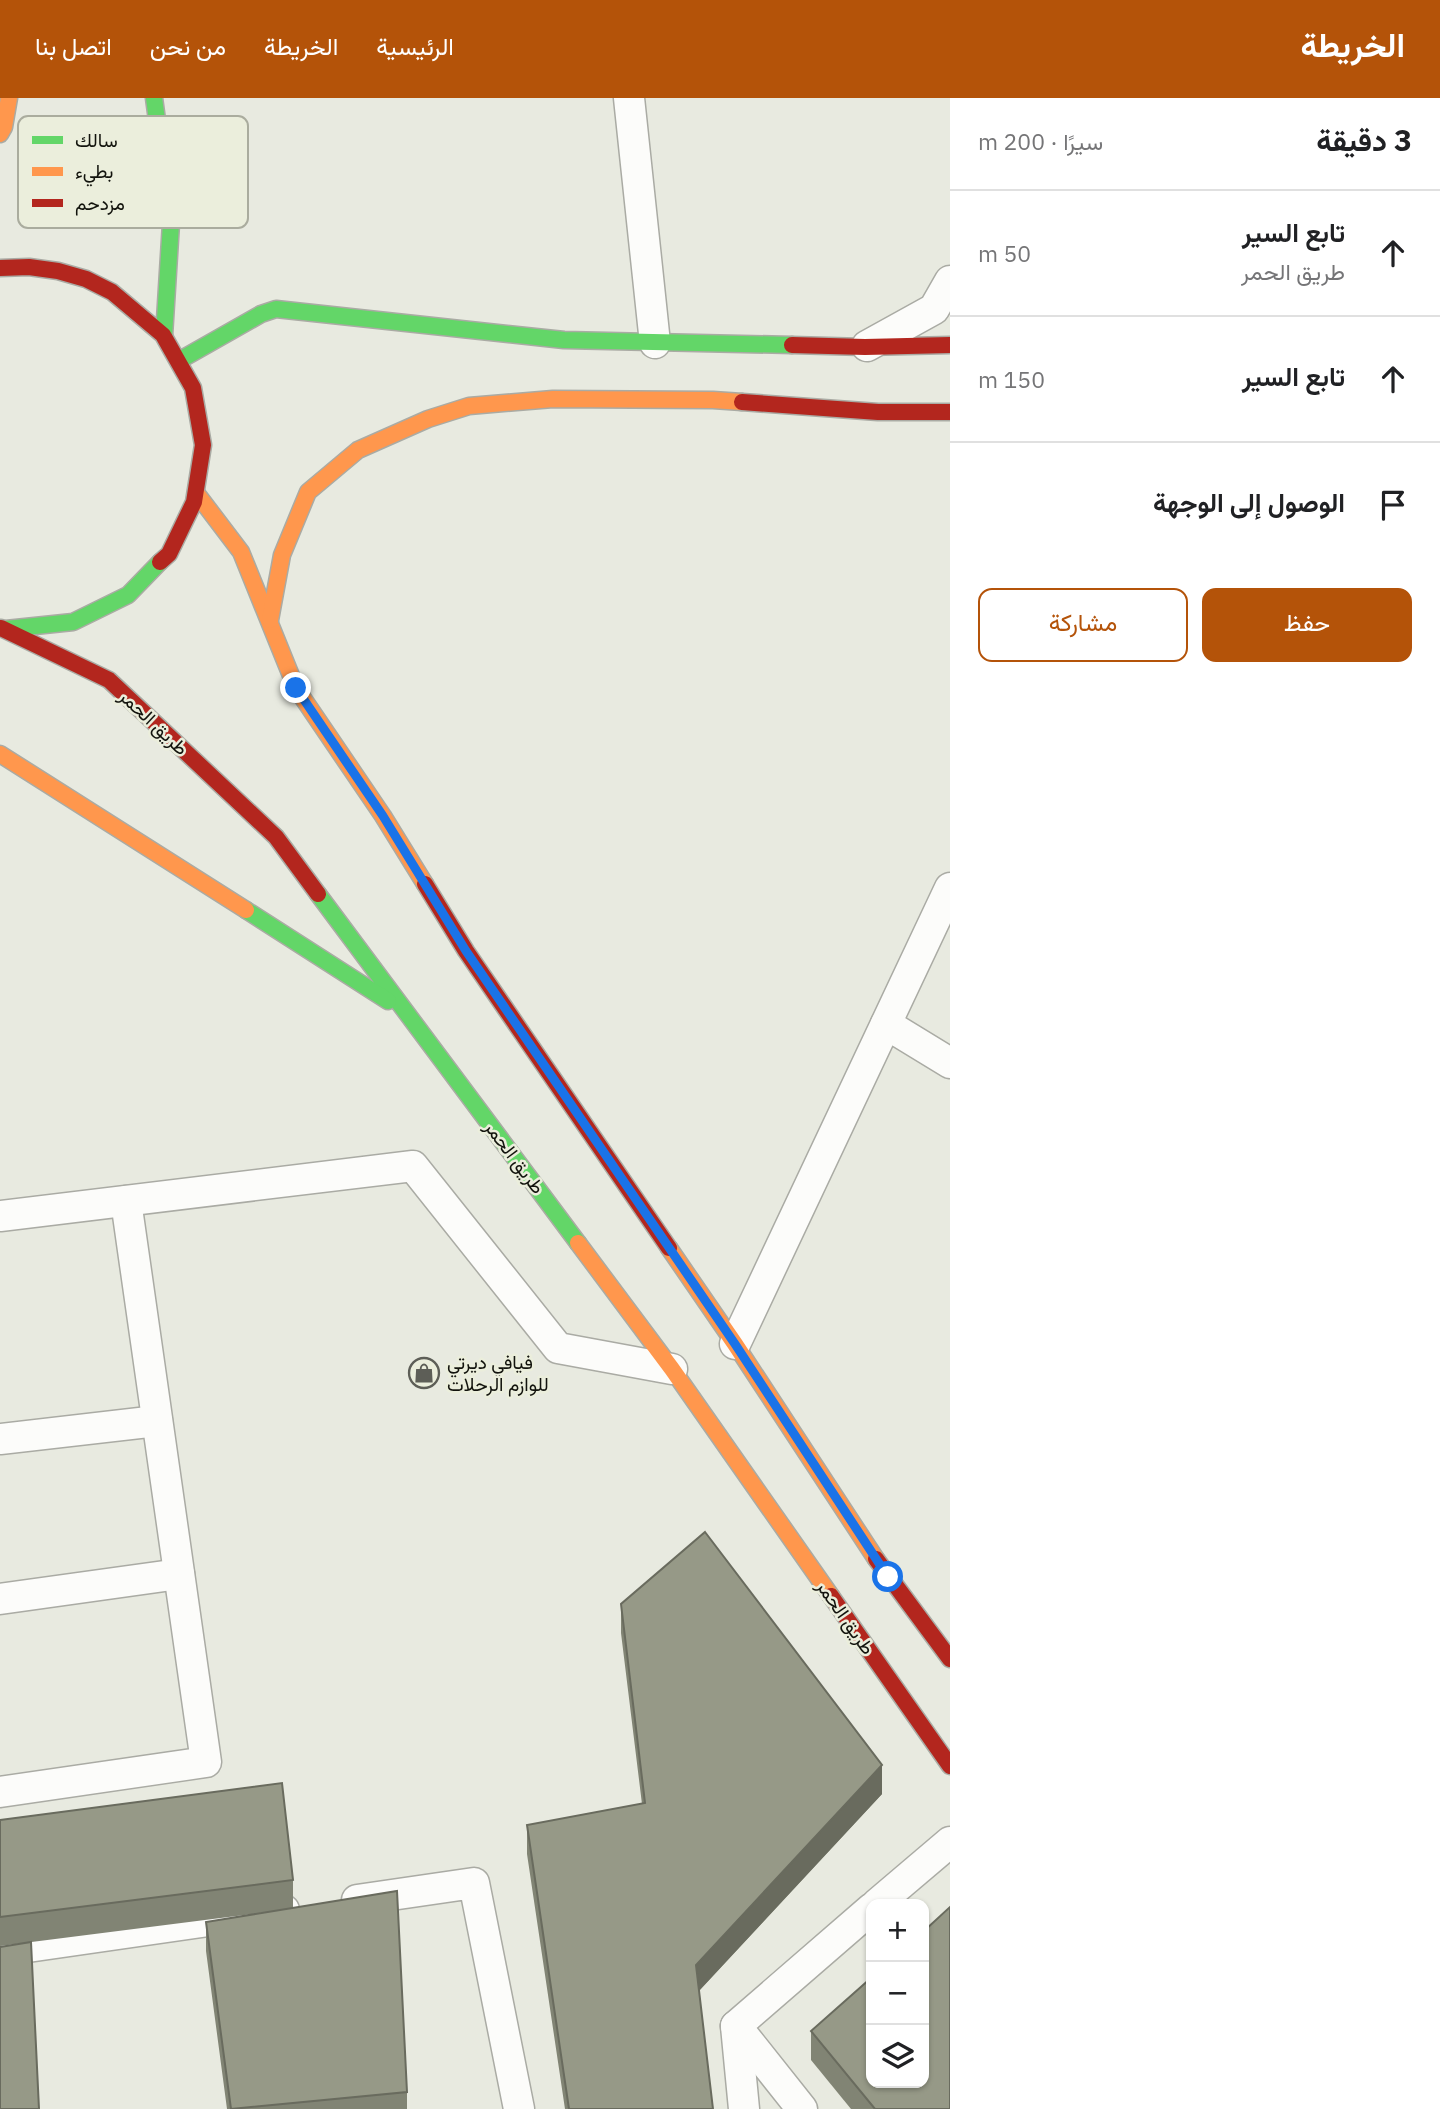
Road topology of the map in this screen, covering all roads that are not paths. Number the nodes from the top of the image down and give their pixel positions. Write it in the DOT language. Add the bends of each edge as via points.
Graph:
graph roads {
  1 [pos="9,98"];
  2 [pos="154,98"];
  3 [pos="629,98"];
  4 [pos="156,116"];
  5 [pos="0,134"];
  6 [pos="171,228"];
  7 [pos="0,268"];
  8 [pos="950,281"];
  9 [pos="164,336"];
  10 [pos="655,342"];
  11 [pos="950,345"];
  12 [pos="865,347"];
  13 [pos="180,360"];
  14 [pos="950,412"];
  15 [pos="197,494"];
  16 [pos="270,620"];
  17 [pos="0,628"];
  18 [pos="0,754"];
  19 [pos="950,888"];
  20 [pos="409,1014"];
  21 [pos="886,1024"];
  22 [pos="950,1063"];
  23 [pos="125,1201"];
  24 [pos="0,1216"];
  25 [pos="735,1344"];
  26 [pos="672,1369"];
  27 [pos="157,1421"];
  28 [pos="0,1439"];
  29 [pos="179,1574"];
  30 [pos="0,1599"];
  31 [pos="950,1659"];
  32 [pos="950,1766"];
  33 [pos="0,1792"];
  34 [pos="950,1842"];
  35 [pos="883,1899"];
  36 [pos="866,1913"];
  37 [pos="0,1951"];
  38 [pos="736,2025"];
  39 [pos="519,2109"];
  40 [pos="744,2109"];
  41 [pos="802,2109"];
  1 -- 5 [label="street"];
  2 -- 4 [label="street"];
  3 -- 10 [label="street"];
  6 -- 9 [label="street"];
  7 -- 9 [label="street" via="29,267 80,276 127,300"];
  8 -- 12 [label="street" via="933,309"];
  9 -- 13 [label="street"];
  10 -- 12 [label="street"];
  10 -- 13 [label="street" via="564,340 276,309"];
  11 -- 12 [label="street"];
  13 -- 15 [label="street" via="200,411 202,467"];
  14 -- 16 [label="street" via="700,400 553,399 469,406 358,450 308,492 282,555"];
  15 -- 16 [label="street" via="241,552"];
  15 -- 17 [label="street" via="180,538 167,557 115,604 60,625"];
  16 -- 25 [label="street" via="296,688 383,816 466,951"];
  17 -- 20 [label="street, طريق الحمر" via="109,680 276,837"];
  18 -- 20 [label="street"];
  19 -- 21 [label="street"];
  20 -- 26 [label="street, طريق الحمر"];
  21 -- 22 [label="street"];
  21 -- 25 [label="street"];
  23 -- 24 [label="street"];
  23 -- 26 [label="street" via="413,1166 558,1348"];
  23 -- 27 [label="street"];
  25 -- 31 [label="street" via="888,1577"];
  26 -- 32 [label="street, طريق الحمر"];
  27 -- 28 [label="street"];
  27 -- 29 [label="street"];
  29 -- 30 [label="street"];
  29 -- 33 [label="street" via="206,1762"];
  34 -- 35 [label="street"];
  36 -- 38 [label="street"];
  37 -- 39 [label="street" via="474,1883"];
  38 -- 40 [label="street"];
  38 -- 41 [label="street"];
}
